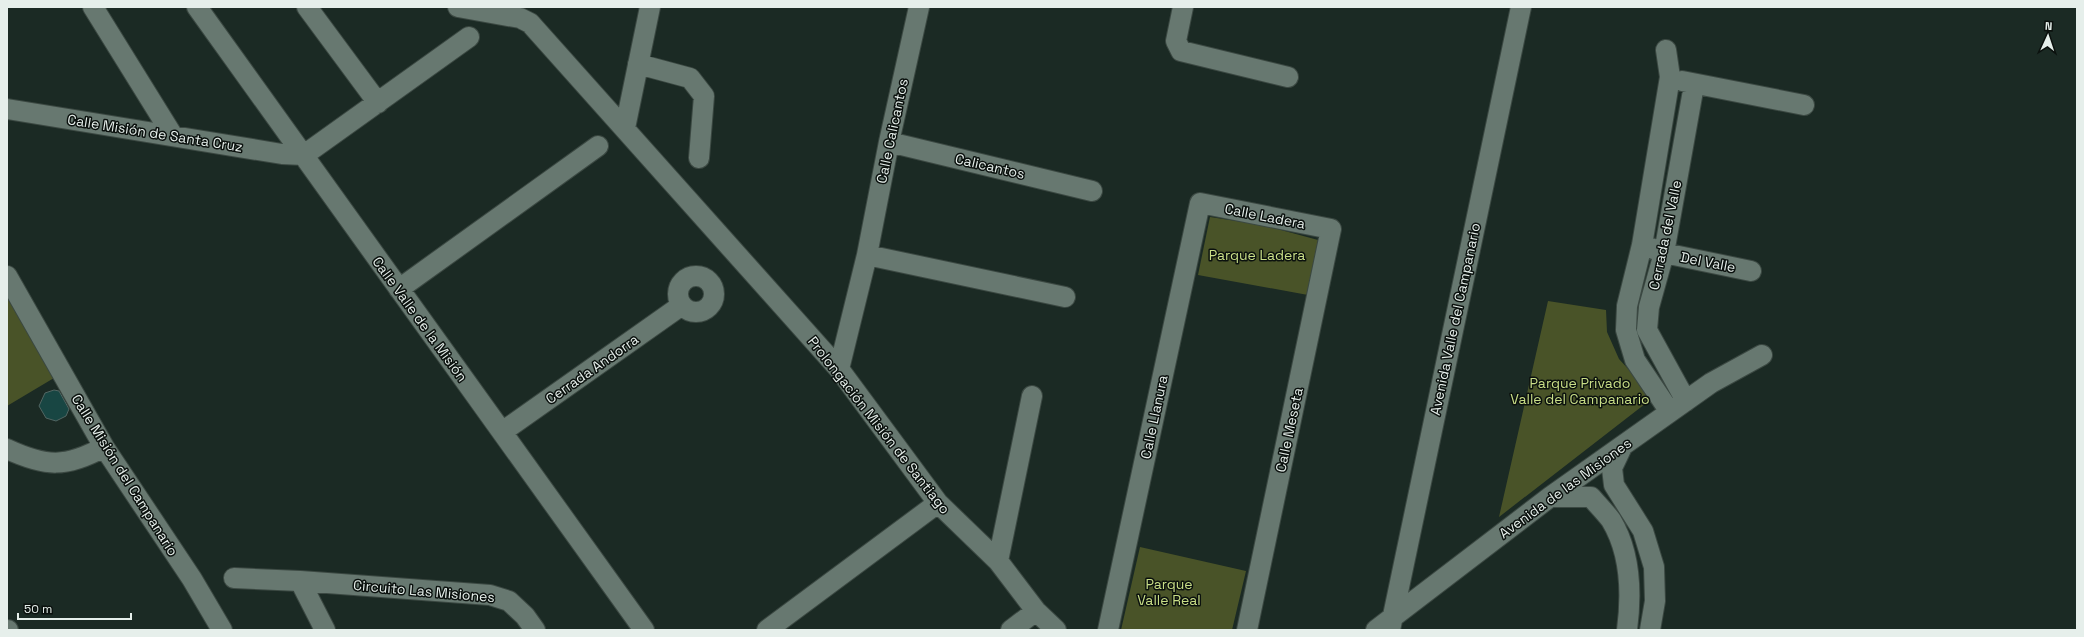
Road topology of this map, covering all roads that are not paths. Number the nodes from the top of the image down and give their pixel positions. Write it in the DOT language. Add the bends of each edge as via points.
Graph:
graph roads {
  1 [pos="93,7"];
  2 [pos="197,7"];
  3 [pos="307,7"];
  4 [pos="458,7"];
  5 [pos="650,7"];
  6 [pos="919,7"];
  7 [pos="1183,7"];
  8 [pos="1521,7"];
  9 [pos="469,37"];
  10 [pos="1666,50"];
  11 [pos="638,64"];
  12 [pos="1288,77"];
  13 [pos="1670,78"];
  14 [pos="1694,84"];
  15 [pos="378,103"];
  16 [pos="1804,105"];
  17 [pos="7,109"];
  18 [pos="625,128"];
  19 [pos="173,136"];
  20 [pos="889,142"];
  21 [pos="598,146"];
  22 [pos="304,155"];
  23 [pos="699,158"];
  24 [pos="1092,190"];
  25 [pos="1200,204"];
  26 [pos="1330,229"];
  27 [pos="1642,245"];
  28 [pos="1664,254"];
  29 [pos="867,255"];
  30 [pos="1751,271"];
  31 [pos="7,276"];
  32 [pos="399,289"];
  33 [pos="1065,297"];
  34 [pos="682,305"];
  35 [pos="1626,330"];
  36 [pos="1646,330"];
  37 [pos="1762,355"];
  38 [pos="839,369"];
  39 [pos="1032,396"];
  40 [pos="1686,401"];
  41 [pos="1670,412"];
  42 [pos="502,432"];
  43 [pos="1623,445"];
  44 [pos="104,447"];
  45 [pos="7,449"];
  46 [pos="1550,497"];
  47 [pos="938,503"];
  48 [pos="1641,527"];
  49 [pos="1619,536"];
  50 [pos="998,561"];
  51 [pos="234,578"];
  52 [pos="300,581"];
  53 [pos="1036,611"];
  54 [pos="1391,623"];
  55 [pos="222,630"];
  56 [pos="325,630"];
  57 [pos="535,630"];
  58 [pos="644,630"];
  59 [pos="767,630"];
  60 [pos="1011,630"];
  61 [pos="1056,630"];
  62 [pos="1108,630"];
  63 [pos="1247,630"];
  64 [pos="1376,630"];
  65 [pos="1627,630"];
  66 [pos="1650,630"];
  1 -- 19 [label="street"];
  2 -- 22 [label="street, Calle Valle de la Misión"];
  3 -- 15 [label="street"];
  4 -- 18 [label="street, Prolongación Misión de Santiago" via="520,18 530,23"];
  5 -- 11 [label="street"];
  6 -- 20 [label="street, Calle Calicantos"];
  7 -- 12 [label="street" via="1176,41 1182,51"];
  8 -- 54 [label="street, Avenida Valle del Campanario"];
  9 -- 15 [label="street"];
  10 -- 13 [label="street, Cerrada del Valle"];
  11 -- 18 [label="street"];
  11 -- 23 [label="street" via="690,78 704,96"];
  13 -- 14 [label="street"];
  13 -- 27 [label="street, Cerrada del Valle"];
  14 -- 16 [label="street"];
  14 -- 28 [label="street, Cerrada del Valle"];
  15 -- 22 [label="street"];
  17 -- 19 [label="street, Calle Misión de Santa Cruz"];
  18 -- 38 [label="street, Prolongación Misión de Santiago"];
  19 -- 22 [label="street, Calle Misión de Santa Cruz" via="282,154"];
  20 -- 24 [label="street, Calicantos"];
  20 -- 29 [label="street, Calle Calicantos"];
  21 -- 32 [label="street"];
  22 -- 32 [label="street, Calle Valle de la Misión"];
  25 -- 26 [label="street, Calle Ladera"];
  25 -- 62 [label="street, Calle Llanura"];
  26 -- 63 [label="street, Calle Meseta"];
  27 -- 28 [label="street, Del Valle"];
  27 -- 35 [label="street, Cerrada del Valle" via="1627,306"];
  28 -- 30 [label="street, Del Valle"];
  28 -- 36 [label="street, Cerrada del Valle" via="1649,307"];
  29 -- 33 [label="street"];
  29 -- 38 [label="street, Calle Calicantos"];
  31 -- 44 [label="street, Calle Misión del Campanario"];
  32 -- 42 [label="street, Calle Valle de la Misión"];
  34 -- 42 [label="street, Cerrada Andorra"];
  35 -- 36 [label="street"];
  35 -- 41 [label="street, Cerrada del Valle" via="1635,360"];
  36 -- 40 [label="street"];
  37 -- 40 [label="street, Avenida de las Misiones" via="1711,383"];
  38 -- 47 [label="street, Prolongación Misión de Santiago"];
  39 -- 50 [label="street"];
  40 -- 41 [label="street, Avenida de las Misiones"];
  41 -- 43 [label="street, Avenida de las Misiones"];
  42 -- 58 [label="street, Calle Valle de la Misión"];
  43 -- 46 [label="street, Avenida de las Misiones"];
  43 -- 48 [label="street" via="1612,468 1614,484"];
  44 -- 45 [label="street" via="84,459 68,463 29,459"];
  44 -- 55 [label="street, Calle Misión del Campanario" via="192,579"];
  46 -- 49 [label="street" via="1591,497 1610,520"];
  46 -- 54 [label="street, Avenida de las Misiones"];
  47 -- 50 [label="street, Prolongación Misión de Santiago"];
  47 -- 59 [label="street"];
  48 -- 49 [label="street"];
  48 -- 66 [label="street" via="1654,567 1655,601"];
  49 -- 65 [label="street" via="1629,575 1630,603"];
  50 -- 53 [label="street, Prolongación Misión de Santiago"];
  51 -- 52 [label="street, Circuito Las Misiones"];
  52 -- 56 [label="street"];
  52 -- 57 [label="street, Circuito Las Misiones" via="490,595 509,601"];
  53 -- 60 [label="street"];
  53 -- 61 [label="street, Prolongación Misión de Santiago"];
  54 -- 64 [label="street, Avenida de las Misiones"];
}
